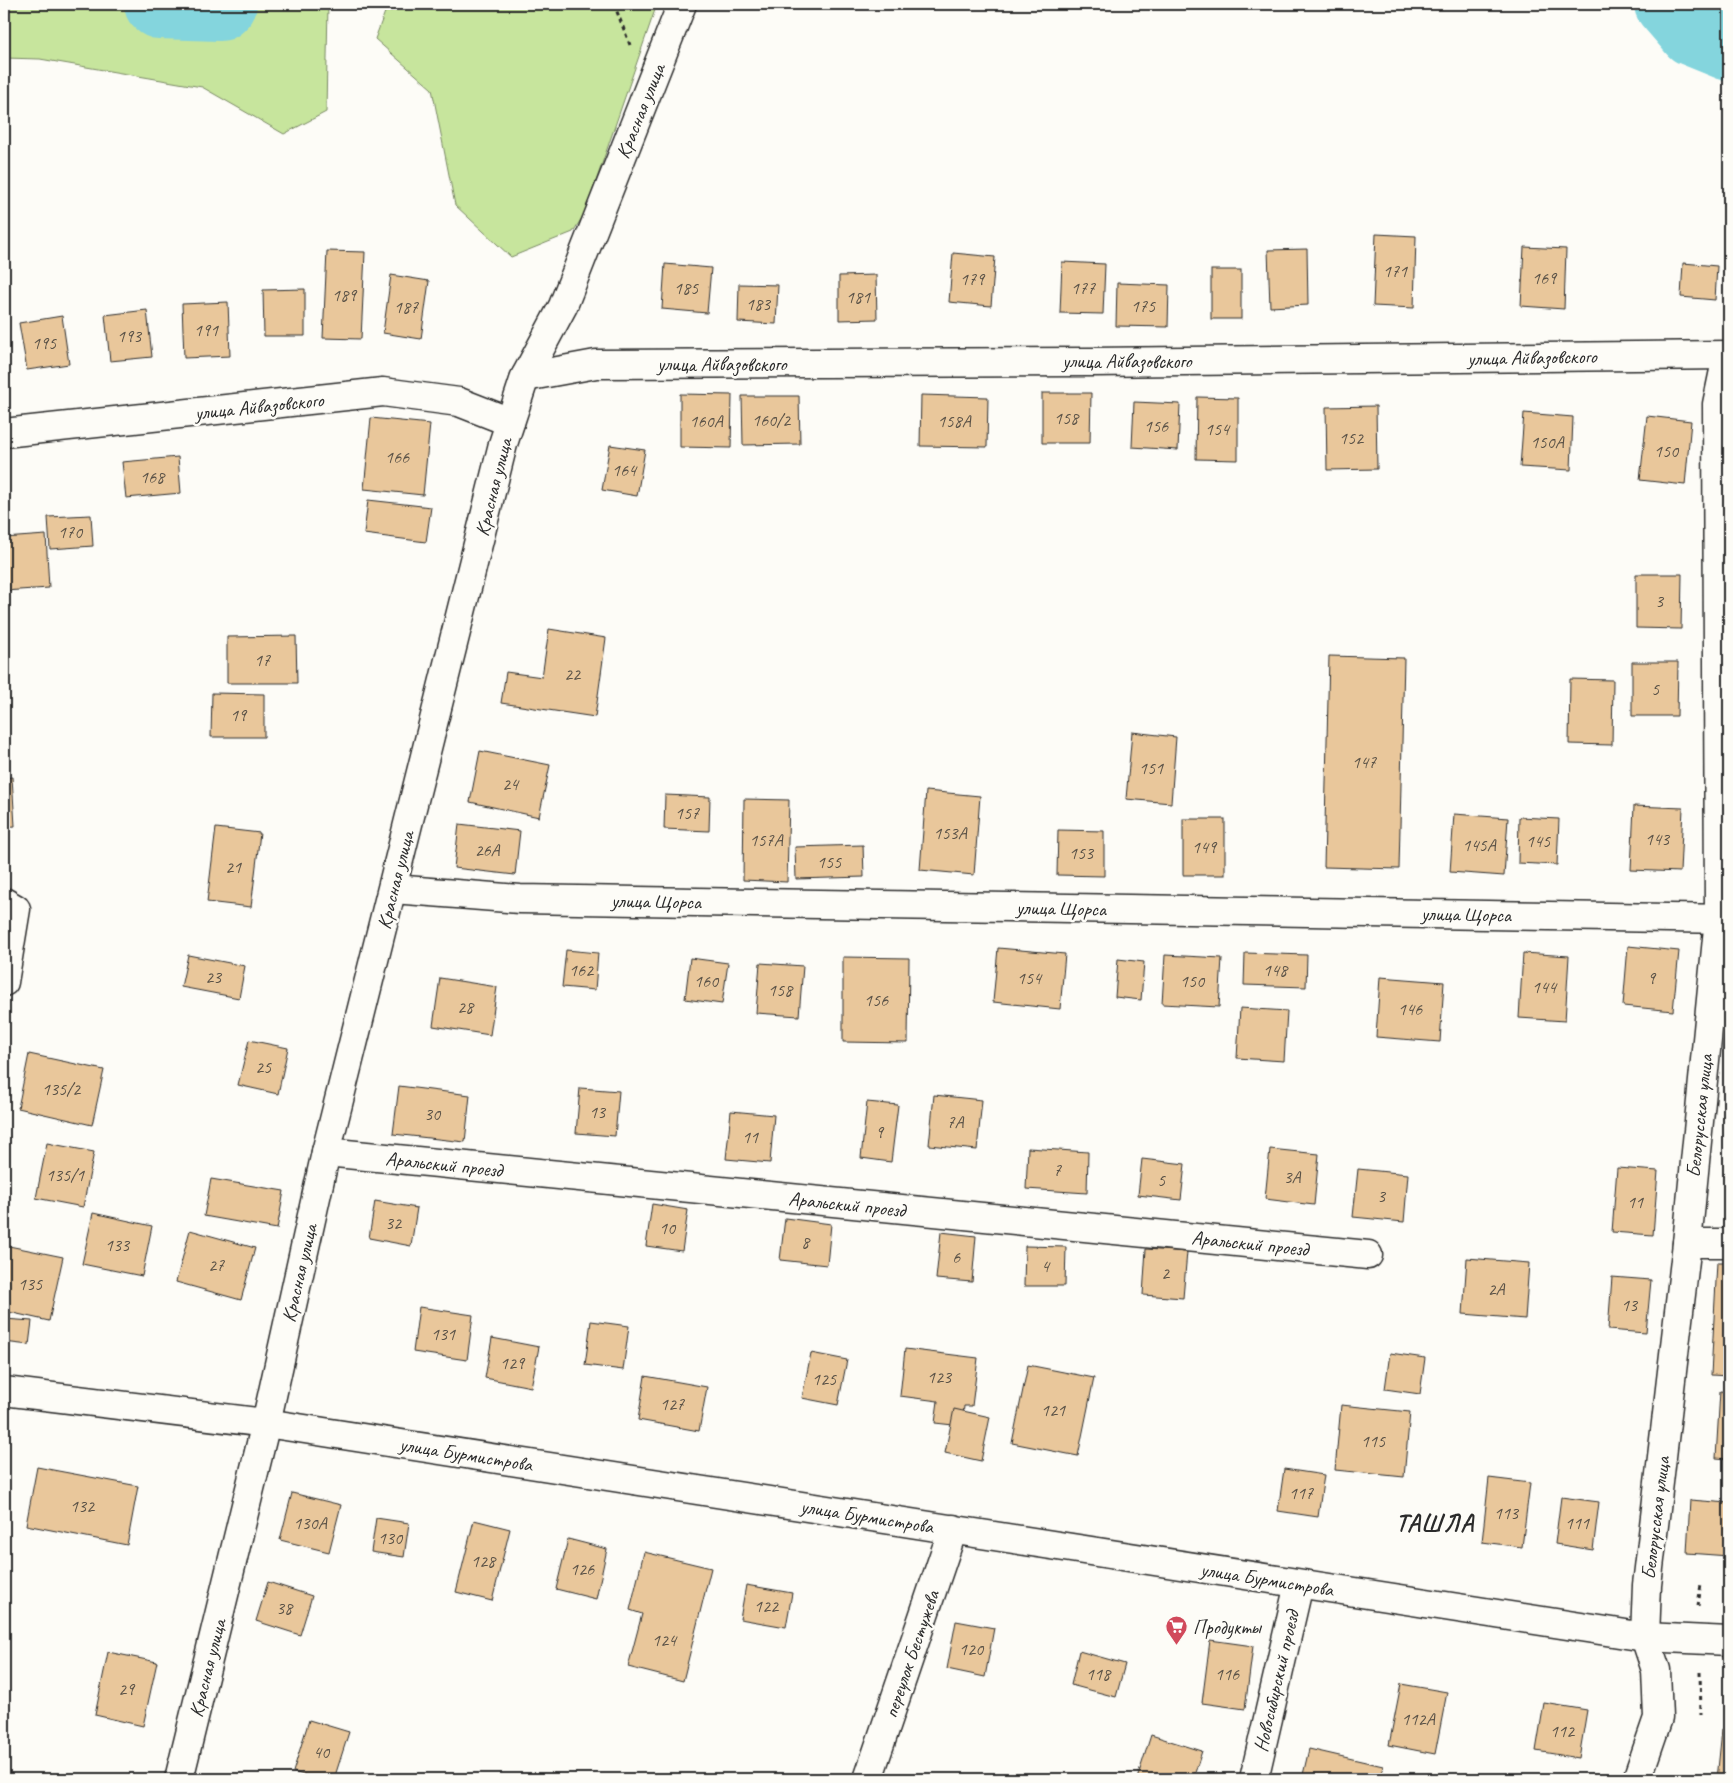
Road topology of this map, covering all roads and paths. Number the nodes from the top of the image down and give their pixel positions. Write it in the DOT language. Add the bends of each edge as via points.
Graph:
graph roads {
  1 [pos="682,4"];
  2 [pos="1728,355"];
  3 [pos="525,377"];
  4 [pos="510,422"];
  5 [pos="4,434"];
  6 [pos="393,889"];
  7 [pos="4,902"];
  8 [pos="1724,919"];
  9 [pos="4,982"];
  10 [pos="326,1152"];
  11 [pos="1687,1243"];
  12 [pos="1729,1243"];
  13 [pos="1368,1255"];
  14 [pos="4,1391"];
  15 [pos="266,1423"];
  16 [pos="953,1530"];
  17 [pos="1299,1584"];
  18 [pos="1645,1637"];
  19 [pos="1729,1640"];
  20 [pos="179,1779"];
  21 [pos="868,1779"];
  22 [pos="1254,1779"];
  23 [pos="1637,1779"];
  1 -- 3 [label="street, Красная улица" via="563,306"];
  2 -- 3 [label="street, улица Айвазовского" via="596,364"];
  2 -- 8 [label="street, Белорусская улица" via="1717,404"];
  3 -- 4 [label="street, Красная улица"];
  4 -- 5 [label="street, улица Айвазовского" via="459,402 383,392"];
  4 -- 6 [label="street, Красная улица"];
  6 -- 8 [label="street, улица Щорса" via="520,899"];
  6 -- 10 [label="street, Красная улица"];
  7 -- 9 [label="street" via="16,909"];
  8 -- 11 [label="street, Белорусская улица"];
  10 -- 13 [label="street, Аральский проезд"];
  10 -- 15 [label="street, Красная улица"];
  11 -- 12 [label="street"];
  11 -- 18 [label="street, Белорусская улица" via="1647,1585"];
  14 -- 15 [label="street, улица Бурмистрова"];
  15 -- 16 [label="street, улица Бурмистрова"];
  15 -- 20 [label="street, Красная улица"];
  16 -- 17 [label="street, улица Бурмистрова"];
  16 -- 21 [label="street, переулок Бестужева"];
  17 -- 18 [label="street, улица Бурмистрова"];
  17 -- 22 [label="street, Новосибирский проезд"];
  18 -- 19 [label="street, улица Бурмистрова"];
  18 -- 23 [label="street, Белорусская улица" via="1656,1670 1658,1718"];
}
